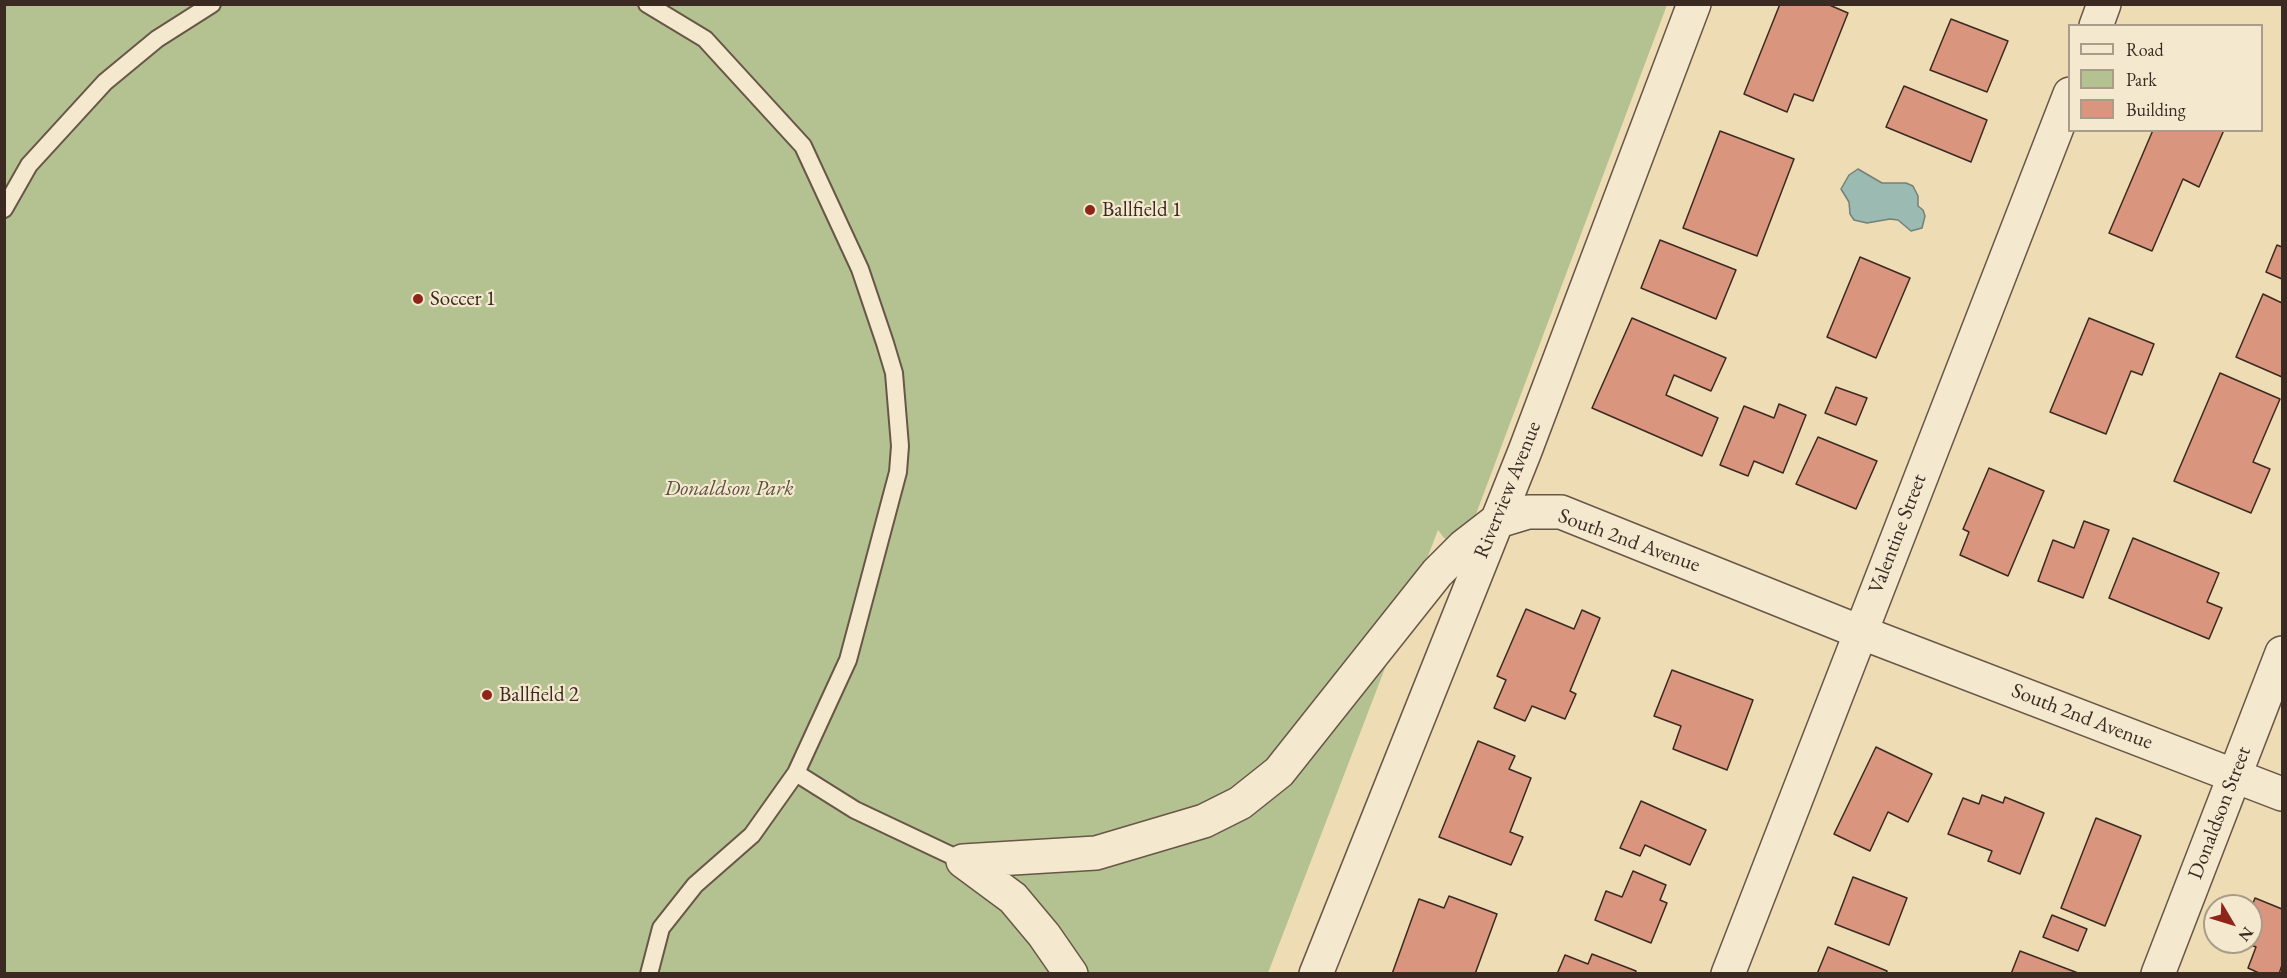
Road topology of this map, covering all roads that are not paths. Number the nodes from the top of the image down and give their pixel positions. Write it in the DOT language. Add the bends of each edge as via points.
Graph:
graph roads {
  1 [pos="212,4"];
  2 [pos="647,4"];
  3 [pos="1694,4"];
  4 [pos="2104,4"];
  5 [pos="2097,24"];
  6 [pos="2068,99"];
  7 [pos="4,210"];
  8 [pos="1495,522"];
  9 [pos="1860,632"];
  10 [pos="2283,653"];
  11 [pos="796,773"];
  12 [pos="2235,776"];
  13 [pos="2283,794"];
  14 [pos="963,861"];
  15 [pos="649,974"];
  16 [pos="1071,974"];
  17 [pos="1316,974"];
  18 [pos="1728,974"];
  19 [pos="2158,974"];
  1 -- 7 [label="lane" via="157,39 105,82 29,165"];
  2 -- 11 [label="lane" via="705,39 803,146 860,269 894,373 900,446 898,472 848,660"];
  3 -- 8 [label="street, Riverview Avenue"];
  4 -- 5 [label="street"];
  6 -- 9 [label="street, Valentine Street"];
  8 -- 9 [label="street, South 2nd Avenue" via="1528,512 1561,512"];
  8 -- 14 [label="street, South 2nd Avenue" via="1437,573 1279,772 1240,803 1204,822 1096,853"];
  8 -- 17 [label="street, Riverview Avenue"];
  9 -- 12 [label="street, South 2nd Avenue"];
  9 -- 18 [label="street, Valentine Street"];
  10 -- 12 [label="street, Donaldson Street"];
  11 -- 14 [label="lane" via="855,810"];
  11 -- 15 [label="lane" via="752,835 695,885 661,928"];
  12 -- 13 [label="street, South 2nd Avenue"];
  12 -- 19 [label="street, Donaldson Street"];
  14 -- 16 [label="street" via="1013,898"];
}
